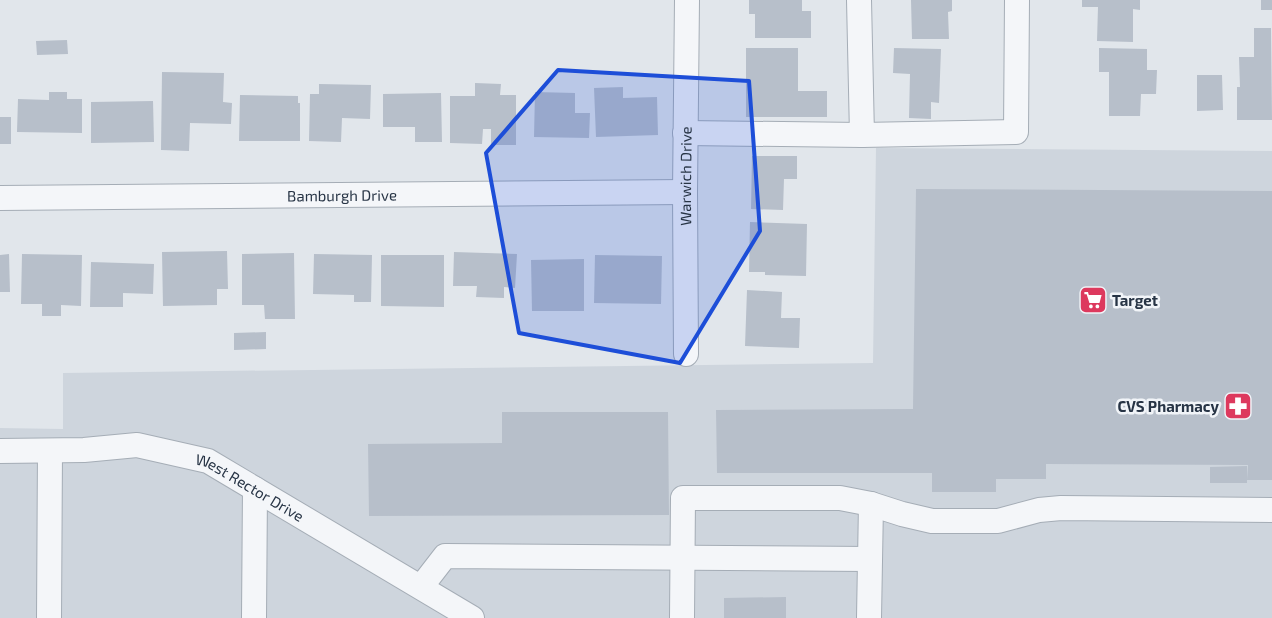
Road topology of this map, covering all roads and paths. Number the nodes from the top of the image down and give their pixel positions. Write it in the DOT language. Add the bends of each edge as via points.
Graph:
graph roads {
  1 [pos="687,0"];
  2 [pos="859,0"];
  3 [pos="1017,0"];
  4 [pos="685,133"];
  5 [pos="862,135"];
  6 [pos="685,192"];
  7 [pos="0,198"];
  8 [pos="686,354"];
  9 [pos="0,451"];
  10 [pos="50,451"];
  11 [pos="255,489"];
  12 [pos="871,504"];
  13 [pos="1272,510"];
  14 [pos="682,557"];
  15 [pos="870,559"];
  16 [pos="421,588"];
  17 [pos="49,618"];
  18 [pos="254,618"];
  19 [pos="472,618"];
  20 [pos="682,618"];
  21 [pos="869,618"];
  1 -- 4 [label="street, Warwich Drive"];
  2 -- 5 [label="street"];
  3 -- 5 [label="street" via="1016,132"];
  4 -- 5 [label="street"];
  4 -- 6 [label="street, Warwich Drive"];
  6 -- 7 [label="street, Bamburgh Drive"];
  6 -- 8 [label="street, Warwich Drive"];
  9 -- 10 [label="street, West Rector Drive"];
  10 -- 11 [label="street, West Rector Drive" via="136,445 208,461"];
  10 -- 17 [label="street"];
  11 -- 16 [label="street, West Rector Drive"];
  11 -- 18 [label="street"];
  12 -- 13 [label="street" via="932,521 998,521 1039,510 1062,508"];
  12 -- 14 [label="street" via="840,498 683,498"];
  12 -- 15 [label="street"];
  14 -- 15 [label="street"];
  14 -- 16 [label="street" via="445,556"];
  14 -- 20 [label="street"];
  15 -- 21 [label="street"];
  16 -- 19 [label="street, West Rector Drive"];
}
